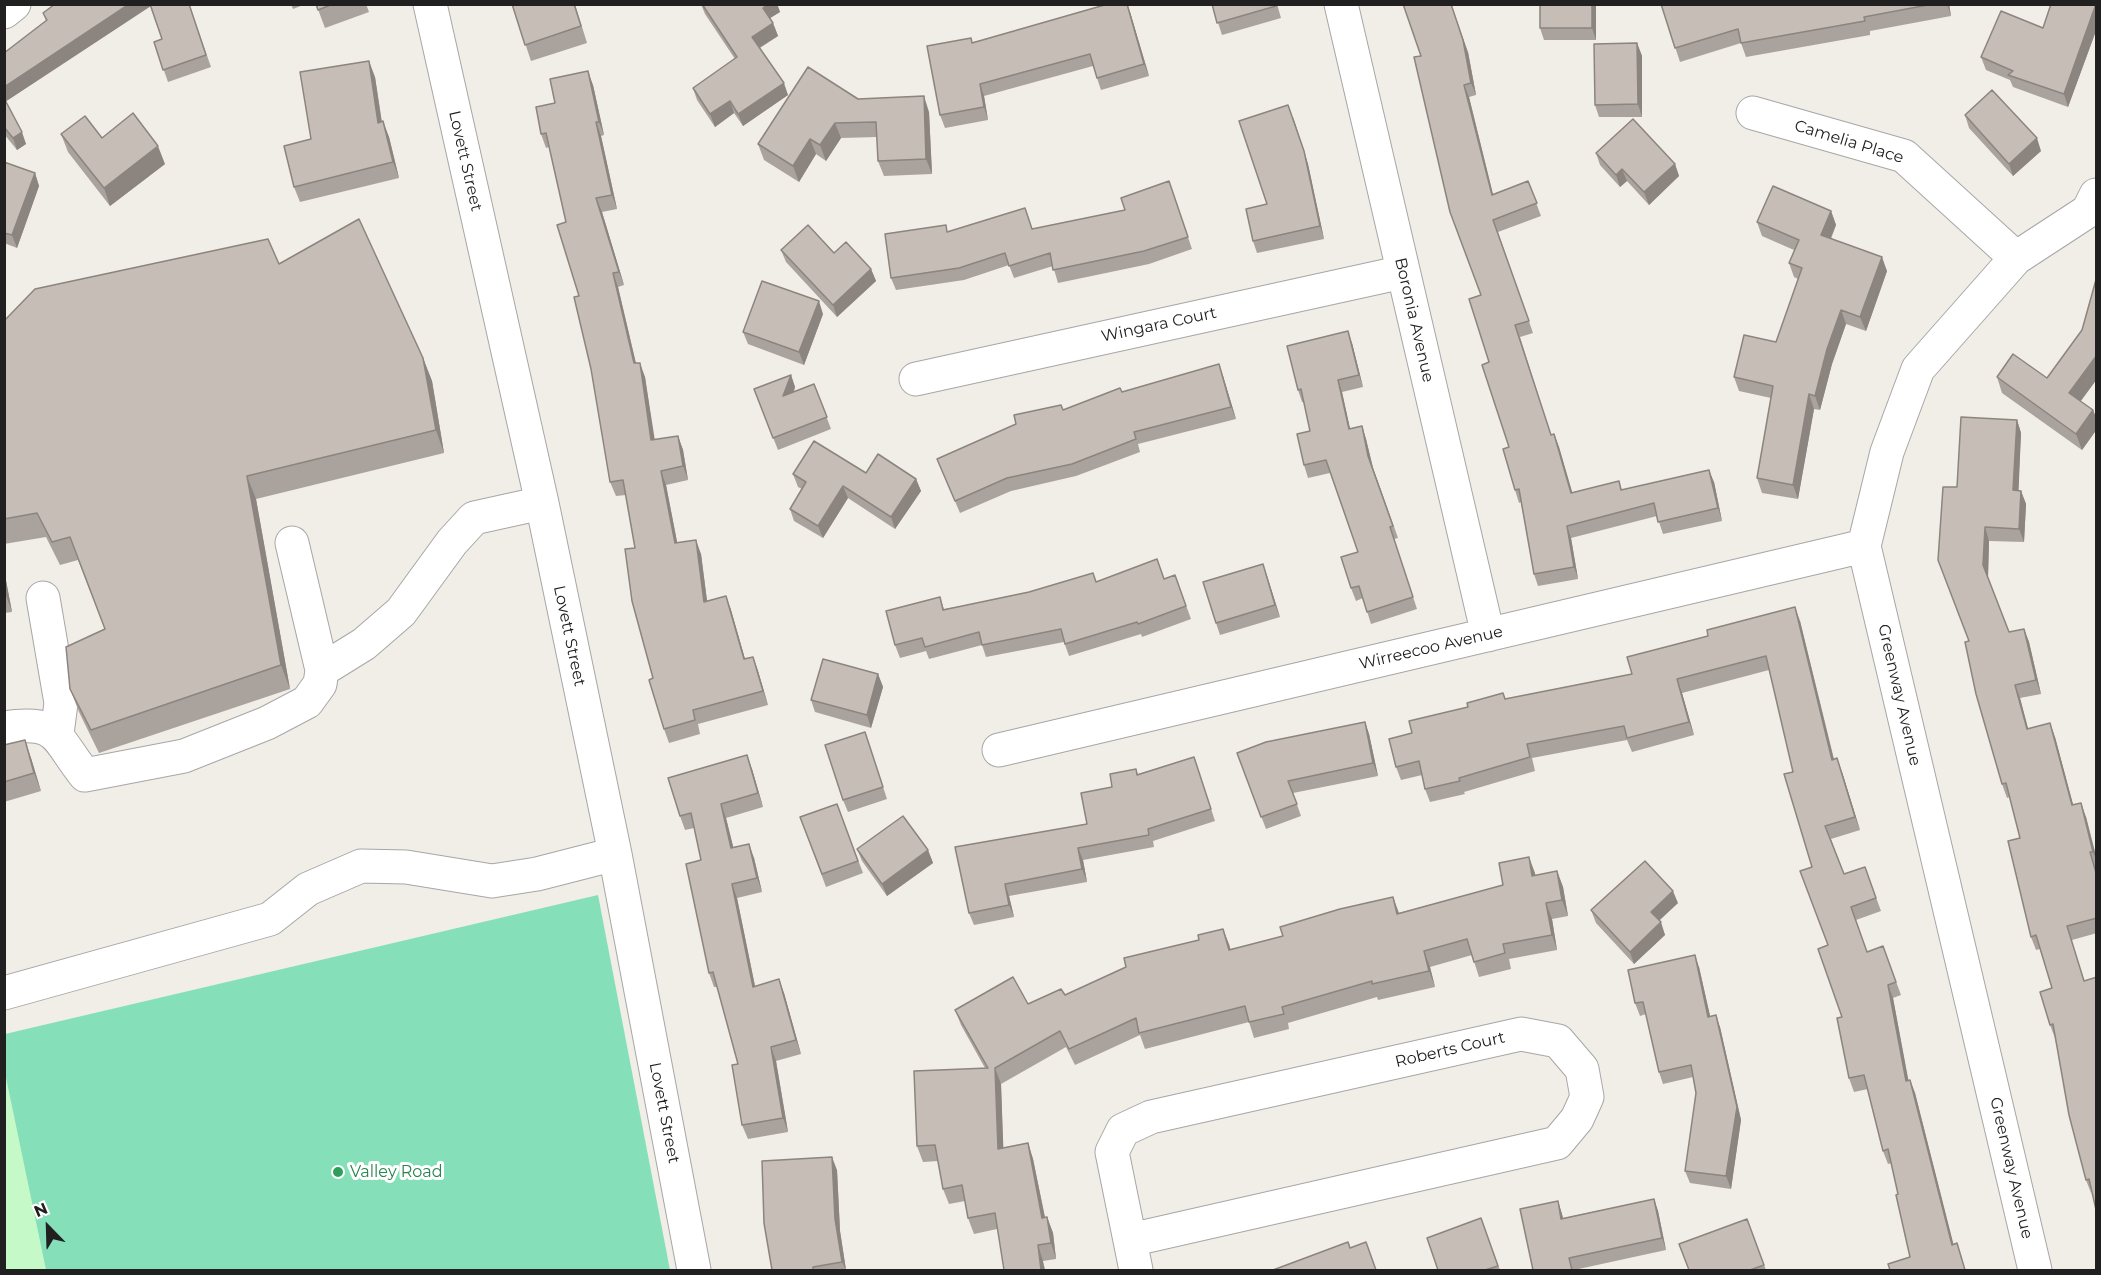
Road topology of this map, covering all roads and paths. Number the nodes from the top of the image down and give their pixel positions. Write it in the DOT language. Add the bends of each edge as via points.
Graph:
graph roads {
  1 [pos="14,4"];
  2 [pos="430,4"];
  3 [pos="1341,4"];
  4 [pos="4,12"];
  5 [pos="1753,113"];
  6 [pos="2097,195"];
  7 [pos="2016,258"];
  8 [pos="1403,272"];
  9 [pos="916,379"];
  10 [pos="542,503"];
  11 [pos="292,543"];
  12 [pos="1864,546"];
  13 [pos="43,598"];
  14 [pos="1488,635"];
  15 [pos="322,670"];
  16 [pos="4,729"];
  17 [pos="57,734"];
  18 [pos="999,750"];
  19 [pos="615,854"];
  20 [pos="4,993"];
  21 [pos="1133,1255"];
  22 [pos="694,1270"];
  23 [pos="2035,1270"];
  1 -- 4 [label="street"];
  2 -- 10 [label="street, Lovett Street"];
  3 -- 8 [label="street, Boronia Avenue"];
  5 -- 7 [label="street, Camelia Place" via="1904,156"];
  6 -- 7 [label="street, Greenway Avenue" via="2088,211"];
  7 -- 12 [label="street, Greenway Avenue" via="1918,369 1887,452"];
  8 -- 9 [label="street, Wingara Court"];
  8 -- 14 [label="street, Boronia Avenue"];
  10 -- 15 [label="street" via="474,518 401,612 364,644"];
  10 -- 19 [label="street, Lovett Street"];
  11 -- 15 [label="street"];
  12 -- 14 [label="street, Wirreecoo Avenue"];
  12 -- 23 [label="street, Greenway Avenue"];
  13 -- 17 [label="street" via="61,703"];
  14 -- 18 [label="street, Wirreecoo Avenue"];
  15 -- 17 [label="street" via="320,684 307,702 267,723 184,756 85,775"];
  16 -- 17 [label="street" via="25,725"];
  19 -- 20 [label="street" via="492,881 406,867 361,866 308,889 270,919"];
  19 -- 22 [label="street, Lovett Street"];
  21 -- 21 [label="street, Roberts Court" via="1557,1143 1577,1119 1587,1097 1582,1069 1558,1041 1521,1034 1150,1117 1122,1130 1112,1152"];
}
